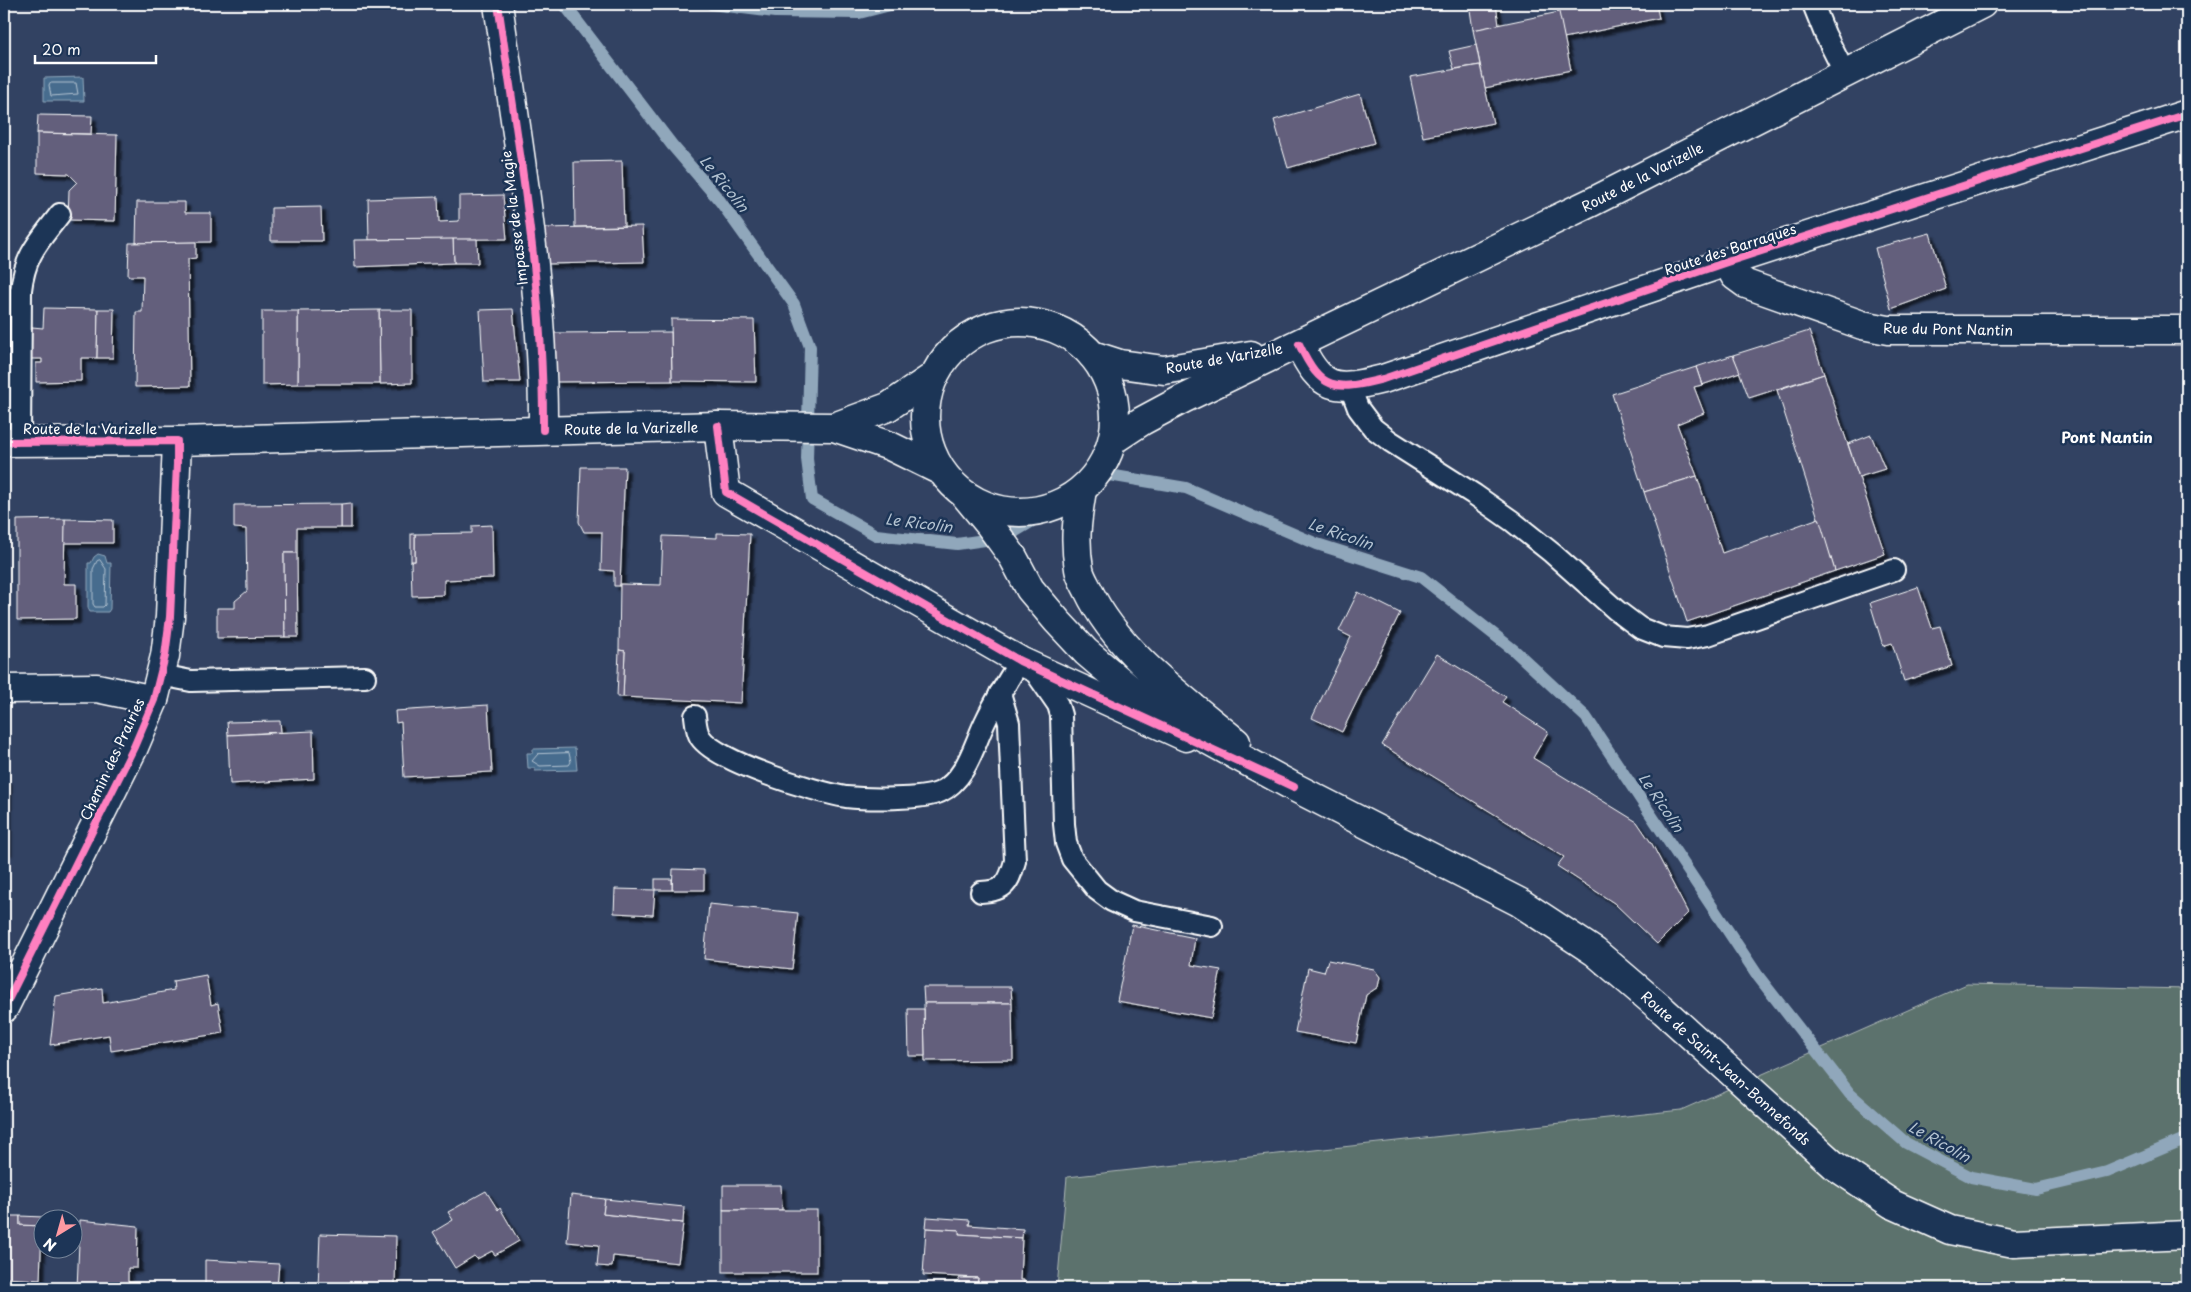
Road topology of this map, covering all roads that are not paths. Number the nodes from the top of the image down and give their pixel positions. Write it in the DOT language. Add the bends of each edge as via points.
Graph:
graph roads {
  1 [pos="498,4"];
  2 [pos="1982,4"];
  3 [pos="1815,5"];
  4 [pos="1844,74"];
  5 [pos="2187,114"];
  6 [pos="60,214"];
  7 [pos="1727,262"];
  8 [pos="2187,330"];
  9 [pos="1299,344"];
  10 [pos="1092,355"];
  11 [pos="934,376"];
  12 [pos="1350,387"];
  13 [pos="718,426"];
  14 [pos="834,427"];
  15 [pos="543,430"];
  16 [pos="1113,440"];
  17 [pos="12,441"];
  18 [pos="177,441"];
  19 [pos="941,471"];
  20 [pos="1082,490"];
  21 [pos="964,495"];
  22 [pos="1894,570"];
  23 [pos="1025,663"];
  24 [pos="365,677"];
  25 [pos="157,688"];
  26 [pos="4,689"];
  27 [pos="1000,693"];
  28 [pos="695,716"];
  29 [pos="1294,787"];
  30 [pos="981,892"];
  31 [pos="1212,926"];
  32 [pos="4,1008"];
  33 [pos="2187,1235"];
  1 -- 15 [label="main road, Impasse de la Magie" via="534,266"];
  2 -- 4 [label="main road, Route de la Varizelle"];
  3 -- 4 [label="lane" via="1824,34"];
  4 -- 9 [label="main road, Route de la Varizelle" via="1592,202"];
  5 -- 7 [label="main road, Route des Barraques"];
  6 -- 17 [label="lane" via="41,238 23,271"];
  7 -- 8 [label="main road, Rue du Pont Nantin" via="1734,276 1746,284 1862,325 1888,330"];
  7 -- 12 [label="main road, Route des Barraques" via="1383,379"];
  9 -- 10 [label="main road, Route de Varizelle" via="1164,370 1120,364"];
  9 -- 12 [label="main road, Route des Barraques" via="1309,365 1326,382"];
  9 -- 16 [label="main road, Route de Varizelle" via="1142,420"];
  10 -- 11 [label="main road, Route de Varizelle" via="1070,336 1042,324 1012,322 980,330 953,349"];
  10 -- 16 [label="main road, Route de Varizelle" via="1108,381 1115,410"];
  11 -- 14 [label="main road, Route de Varizelle" via="888,407"];
  11 -- 19 [label="main road, Route de Varizelle" via="925,408 928,441"];
  12 -- 22 [label="lane" via="1358,408 1373,428 1390,442 1482,500 1552,553 1616,610 1640,628 1663,637 1687,639 1708,635"];
  13 -- 14 [label="main road, Route de Varizelle"];
  13 -- 15 [label="main road, Route de la Varizelle"];
  13 -- 23 [label="main road" via="726,492"];
  14 -- 19 [label="main road, Route de Varizelle" via="890,446"];
  15 -- 18 [label="main road, Route de la Varizelle"];
  16 -- 20 [label="main road, Route de Varizelle" via="1101,467"];
  17 -- 18 [label="main road, Route de la Varizelle"];
  18 -- 25 [label="main road, Chemin des Prairies" via="170,617"];
  19 -- 21 [label="main road, Route de Varizelle"];
  20 -- 21 [label="main road, Route de Varizelle" via="1056,506 1027,512 995,509"];
  20 -- 29 [label="main road, Route de Saint-Jean-Bonnefonds" via="1075,528 1080,571 1096,608 1124,644 1170,686"];
  21 -- 29 [label="main road, Route de Saint-Jean-Bonnefonds" via="989,524 1030,589 1086,652 1126,686 1186,728"];
  23 -- 27 [label="lane"];
  23 -- 29 [label="main road"];
  23 -- 31 [label="lane" via="1058,705 1061,715 1064,824 1072,859 1097,890 1112,901 1134,911"];
  24 -- 25 [label="lane" via="191,681"];
  25 -- 26 [label="main road"];
  25 -- 32 [label="main road, Chemin des Prairies" via="134,747"];
  27 -- 28 [label="lane" via="956,780 940,792 918,798 846,797 778,779 716,752 701,738"];
  27 -- 30 [label="lane" via="1009,723 1015,861 1005,884 995,891"];
  29 -- 33 [label="main road, Route de Saint-Jean-Bonnefonds" via="1519,902 1595,952 1835,1166 1892,1204 1950,1230 2014,1243"];
}
